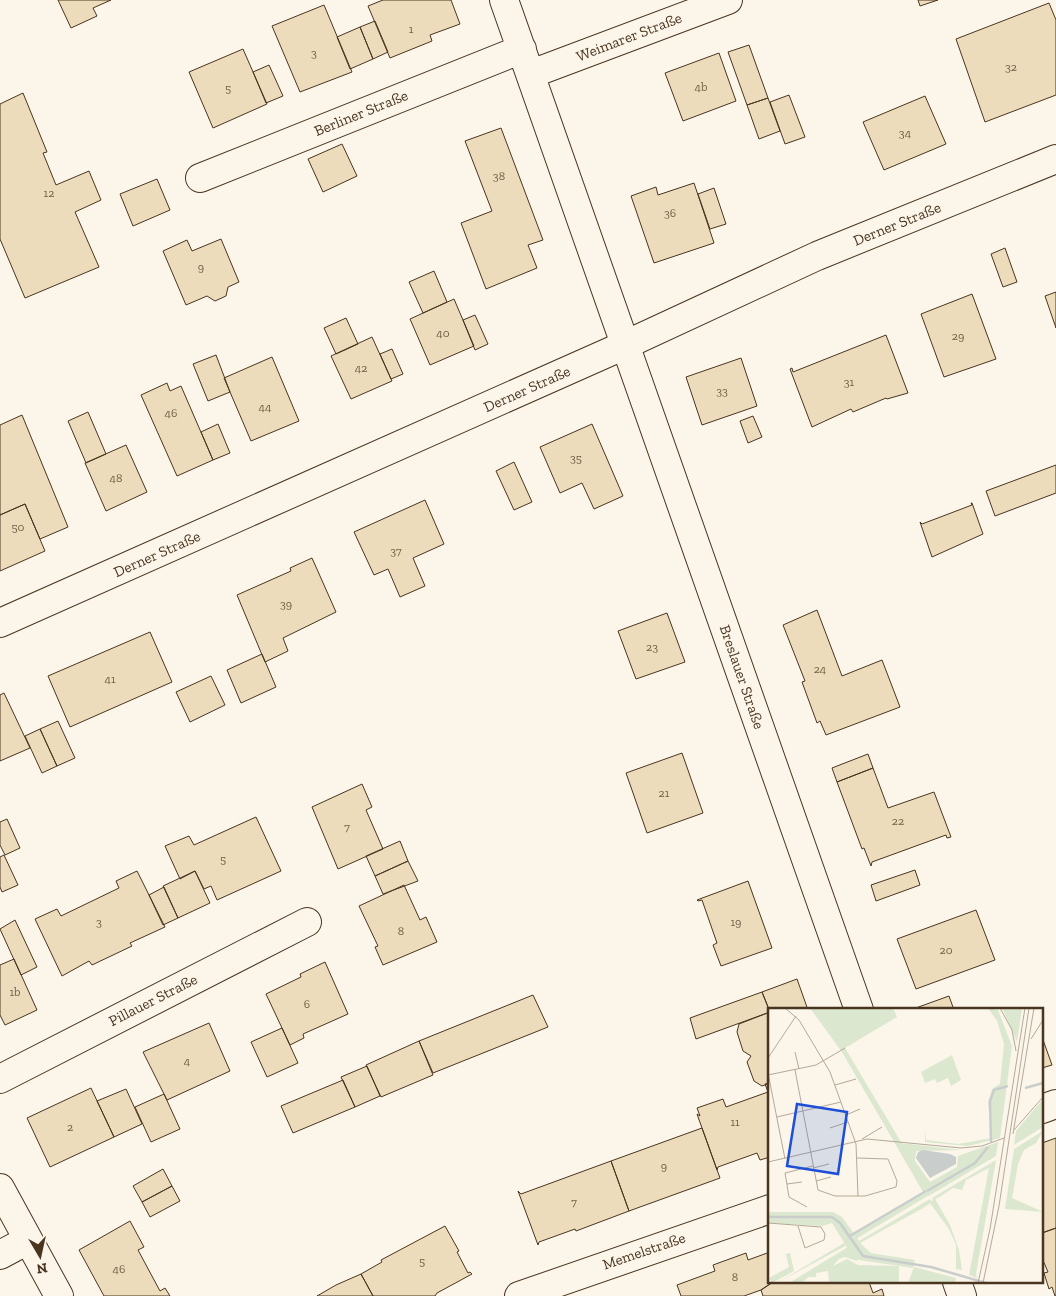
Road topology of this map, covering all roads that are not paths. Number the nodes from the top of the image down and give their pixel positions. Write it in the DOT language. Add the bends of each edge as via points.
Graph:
graph roads {
  1 [pos="504,0"];
  2 [pos="728,0"];
  3 [pos="526,62"];
  4 [pos="1056,159"];
  5 [pos="200,178"];
  6 [pos="625,345"];
  7 [pos="0,624"];
  8 [pos="307,922"];
  9 [pos="858,1008"];
  10 [pos="0,1079"];
  11 [pos="1056,1104"];
  12 [pos="1044,1108"];
  13 [pos="0,1188"];
  14 [pos="768,1209"];
  15 [pos="28,1240"];
  16 [pos="0,1255"];
  17 [pos="958,1284"];
  18 [pos="59,1296"];
  19 [pos="519,1296"];
  20 [pos="962,1296"];
  1 -- 3 [label="street"];
  2 -- 3 [label="street, Weimarer Straße"];
  3 -- 5 [label="street, Berliner Straße"];
  3 -- 6 [label="street"];
  4 -- 6 [label="street, Derner Straße" via="817,256"];
  6 -- 7 [label="street, Derner Straße"];
  6 -- 9 [label="street, Breslauer Straße"];
  8 -- 10 [label="street, Pillauer Straße"];
  11 -- 12 [label="street"];
  13 -- 15 [label="street"];
  14 -- 19 [label="street, Memelstraße"];
  15 -- 16 [label="street"];
  15 -- 18 [label="street"];
  17 -- 20 [label="street"];
}
